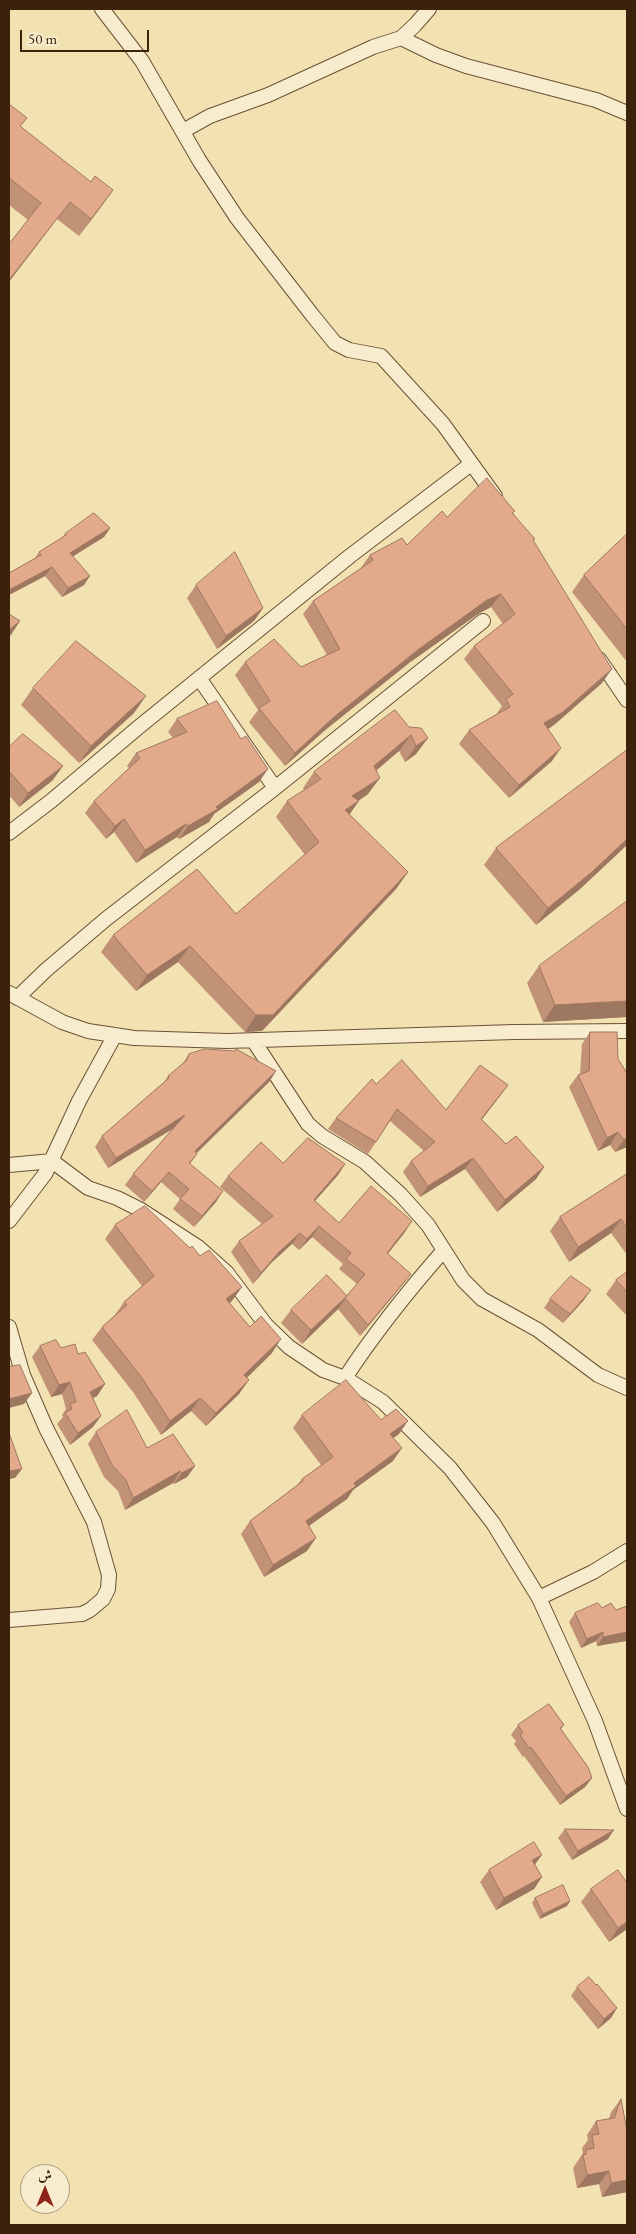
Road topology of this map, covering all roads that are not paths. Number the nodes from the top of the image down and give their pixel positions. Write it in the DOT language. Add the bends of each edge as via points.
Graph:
graph roads {
  1 [pos="102,9"];
  2 [pos="429,9"];
  3 [pos="401,38"];
  4 [pos="627,113"];
  5 [pos="184,131"];
  6 [pos="471,464"];
  7 [pos="504,509"];
  8 [pos="483,621"];
  9 [pos="593,648"];
  10 [pos="199,678"];
  11 [pos="627,700"];
  12 [pos="275,788"];
  13 [pos="9,833"];
  14 [pos="13,996"];
  15 [pos="627,1031"];
  16 [pos="115,1035"];
  17 [pos="253,1040"];
  18 [pos="52,1161"];
  19 [pos="9,1165"];
  20 [pos="9,1221"];
  21 [pos="444,1250"];
  22 [pos="9,1327"];
  23 [pos="344,1378"];
  24 [pos="627,1388"];
  25 [pos="627,1551"];
  26 [pos="539,1598"];
  27 [pos="9,1620"];
  28 [pos="627,1809"];
  1 -- 5 [label="street" via="142,62"];
  2 -- 3 [label="street"];
  3 -- 4 [label="street" via="436,56 466,66 596,100"];
  3 -- 5 [label="street" via="210,116"];
  5 -- 6 [label="street" via="237,218 335,343 349,350 381,356 443,424"];
  6 -- 7 [label="street"];
  6 -- 10 [label="street" via="350,556"];
  8 -- 12 [label="street"];
  9 -- 11 [label="street"];
  10 -- 12 [label="street"];
  10 -- 13 [label="street"];
  12 -- 14 [label="street"];
  14 -- 16 [label="street" via="62,1022 88,1031"];
  15 -- 17 [label="street"];
  16 -- 17 [label="street"];
  16 -- 18 [label="street" via="79,1101"];
  17 -- 21 [label="street" via="308,1124 365,1162 401,1195 428,1224"];
  18 -- 19 [label="street"];
  18 -- 20 [label="street" via="33,1192"];
  18 -- 23 [label="street" via="88,1188 142,1210 198,1247 227,1274 266,1325 289,1348 323,1370"];
  21 -- 23 [label="street" via="372,1336"];
  21 -- 24 [label="street" via="463,1280 482,1299 538,1330 598,1374"];
  22 -- 27 [label="street" via="23,1375 46,1428 94,1522 109,1580 103,1599 82,1614"];
  23 -- 26 [label="street" via="383,1402 450,1468 493,1523"];
  25 -- 26 [label="street" via="593,1572"];
  26 -- 28 [label="street" via="595,1721"];
}
